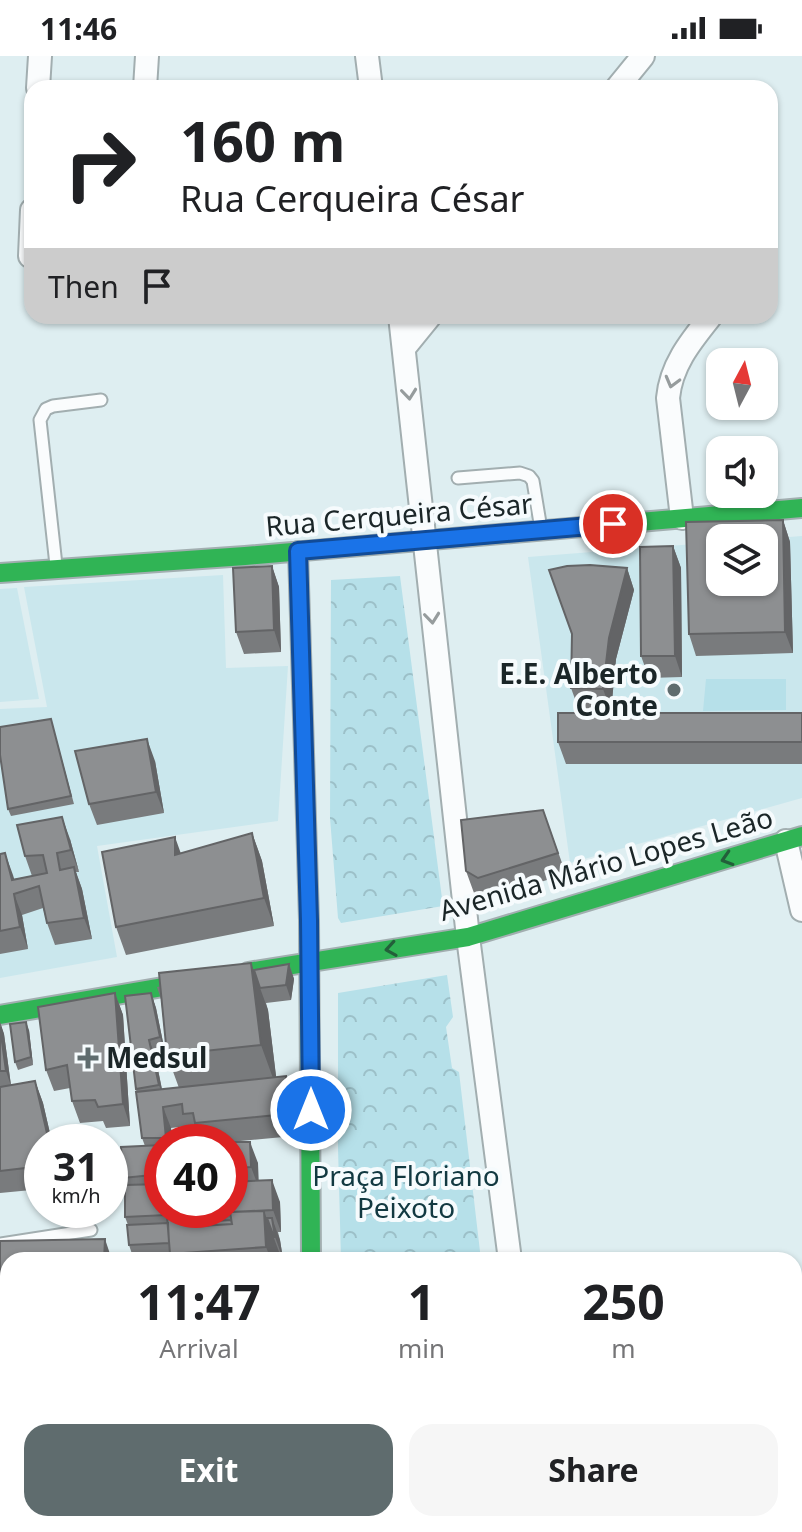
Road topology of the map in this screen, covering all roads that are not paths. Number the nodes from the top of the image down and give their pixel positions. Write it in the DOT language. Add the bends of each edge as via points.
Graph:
graph roads {
  1 [pos="40,56"];
  2 [pos="147,56"];
  3 [pos="367,56"];
  4 [pos="643,56"];
  5 [pos="38,80"];
  6 [pos="146,80"];
  7 [pos="370,80"];
  8 [pos="624,80"];
  9 [pos="401,324"];
  10 [pos="424,324"];
  11 [pos="705,324"];
  12 [pos="404,348"];
  13 [pos="101,400"];
  14 [pos="458,478"];
  15 [pos="802,508"];
  16 [pos="682,518"];
  17 [pos="541,531"];
  18 [pos="424,541"];
  19 [pos="298,551"];
  20 [pos="56,569"];
  21 [pos="0,573"];
  22 [pos="794,838"];
  23 [pos="802,910"];
  24 [pos="468,937"];
  25 [pos="310,962"];
  26 [pos="0,1015"];
  27 [pos="91,1230"];
  28 [pos="0,1244"];
  29 [pos="311,1252"];
  30 [pos="509,1252"];
  1 -- 5 [label="street"];
  2 -- 6 [label="street"];
  3 -- 7 [label="street"];
  4 -- 8 [label="street"];
  9 -- 12 [label="street"];
  10 -- 12 [label="street"];
  11 -- 16 [label="street, one-way" via="669,385"];
  12 -- 18 [label="street, one-way"];
  13 -- 20 [label="lane" via="53,406 40,420"];
  14 -- 17 [label="lane" via="529,476"];
  15 -- 16 [label="street, Rua Cerqueira César"];
  16 -- 17 [label="street, Rua Cerqueira César"];
  17 -- 18 [label="street, Rua Cerqueira César"];
  18 -- 19 [label="street, Rua Cerqueira César"];
  18 -- 24 [label="street, one-way"];
  19 -- 20 [label="street, Rua Cerqueira César"];
  19 -- 25 [label="street"];
  20 -- 21 [label="street, Rua Cerqueira César"];
  22 -- 23 [label="street"];
  22 -- 24 [label="street, Avenida Mário Lopes Leão, one-way"];
  24 -- 25 [label="street, Avenida Mário Lopes Leão, one-way"];
  24 -- 30 [label="street"];
  25 -- 26 [label="street, Avenida Mário Lopes Leão"];
  25 -- 29 [label="street"];
  27 -- 28 [label="lane"];
}
